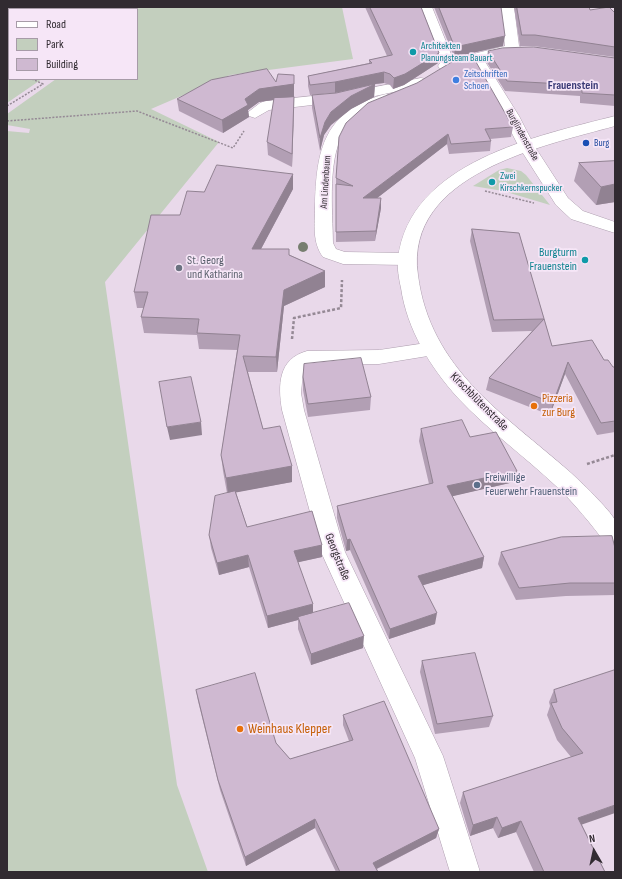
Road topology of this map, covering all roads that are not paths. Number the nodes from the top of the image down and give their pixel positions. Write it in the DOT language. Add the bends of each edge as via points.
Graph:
graph roads {
  1 [pos="425,7"];
  2 [pos="507,7"];
  3 [pos="513,50"];
  4 [pos="533,51"];
  5 [pos="475,57"];
  6 [pos="448,65"];
  7 [pos="421,82"];
  8 [pos="255,113"];
  9 [pos="615,121"];
  10 [pos="527,147"];
  11 [pos="615,228"];
  12 [pos="407,259"];
  13 [pos="433,349"];
  14 [pos="615,538"];
  15 [pos="465,872"];
  1 -- 6 [label="street"];
  2 -- 3 [label="street"];
  3 -- 4 [label="street, Am Lindenbaum"];
  3 -- 5 [label="street, Am Lindenbaum"];
  5 -- 6 [label="street, Am Lindenbaum"];
  5 -- 10 [label="street, Burglindenstraße"];
  6 -- 7 [label="street, Am Lindenbaum"];
  7 -- 8 [label="street, Am Lindenbaum" via="335,99 265,106"];
  7 -- 12 [label="street, Am Lindenbaum" via="362,109 337,130 327,162 324,243 329,253 343,258"];
  9 -- 10 [label="street, Kirschblütenstraße"];
  10 -- 11 [label="street, Burglindenstraße" via="562,201 577,216"];
  10 -- 12 [label="street, Kirschblütenstraße" via="492,159 447,184 418,221"];
  12 -- 13 [label="street, Kirschblütenstraße" via="410,297"];
  13 -- 14 [label="street, Kirschblütenstraße" via="447,371 467,394 582,498"];
  13 -- 15 [label="street, Georgstraße" via="379,356 307,358 293,369 290,393 333,552 429,756"];
}
